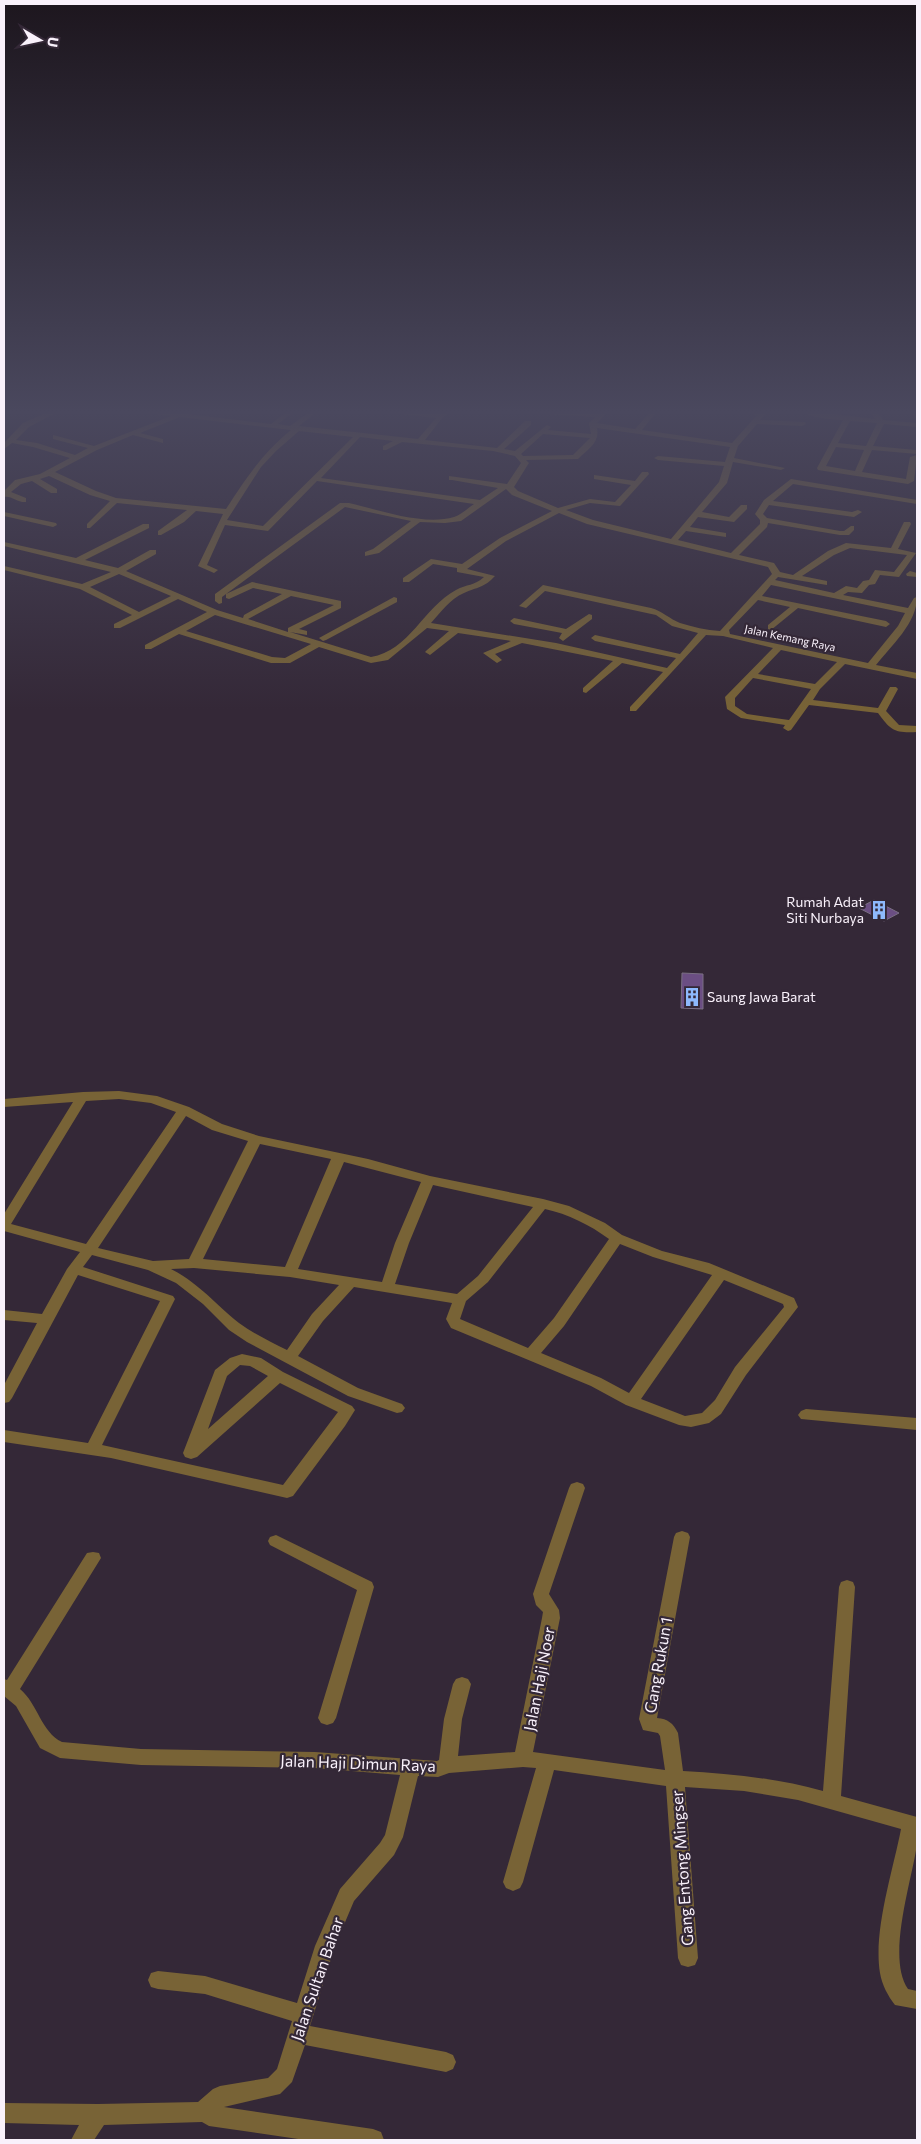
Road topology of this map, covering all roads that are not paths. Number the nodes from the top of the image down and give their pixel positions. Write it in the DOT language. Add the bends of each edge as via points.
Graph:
graph roads {
  1 [pos="105,510"];
  2 [pos="192,510"];
  3 [pos="205,510"];
  4 [pos="283,510"];
  5 [pos="336,510"];
  6 [pos="372,510"];
  7 [pos="471,510"];
  8 [pos="700,510"];
  9 [pos="741,510"];
  10 [pos="762,510"];
  11 [pos="826,510"];
  12 [pos="844,510"];
  13 [pos="559,511"];
  14 [pos="228,512"];
  15 [pos="697,514"];
  16 [pos="4,515"];
  17 [pos="418,520"];
  18 [pos="764,520"];
  19 [pos="222,522"];
  20 [pos="907,524"];
  21 [pos="53,525"];
  22 [pos="90,526"];
  23 [pos="146,526"];
  24 [pos="684,528"];
  25 [pos="851,528"];
  26 [pos="161,533"];
  27 [pos="723,536"];
  28 [pos="672,542"];
  29 [pos="4,545"];
  30 [pos="894,549"];
  31 [pos="153,552"];
  32 [pos="368,554"];
  33 [pos="734,555"];
  34 [pos="77,561"];
  35 [pos="463,567"];
  36 [pos="4,568"];
  37 [pos="214,570"];
  38 [pos="119,571"];
  39 [pos="776,574"];
  40 [pos="795,577"];
  41 [pos="406,580"];
  42 [pos="770,582"];
  43 [pos="824,583"];
  44 [pos="83,587"];
  45 [pos="291,592"];
  46 [pos="837,595"];
  47 [pos="176,597"];
  48 [pos="756,597"];
  49 [pos="394,600"];
  50 [pos="917,600"];
  51 [pos="219,601"];
  52 [pos="523,606"];
  53 [pos="796,606"];
  54 [pos="204,608"];
  55 [pos="910,611"];
  56 [pos="214,612"];
  57 [pos="139,615"];
  58 [pos="589,617"];
  59 [pos="514,622"];
  60 [pos="886,624"];
  61 [pos="426,625"];
  62 [pos="117,626"];
  63 [pos="770,627"];
  64 [pos="291,630"];
  65 [pos="456,630"];
  66 [pos="178,631"];
  67 [pos="568,632"];
  68 [pos="704,632"];
  69 [pos="725,634"];
  70 [pos="595,638"];
  71 [pos="523,640"];
  72 [pos="321,641"];
  73 [pos="556,646"];
  74 [pos="148,647"];
  75 [pos="779,647"];
  76 [pos="430,652"];
  77 [pos="683,657"];
  78 [pos="621,659"];
  79 [pos="497,660"];
  80 [pos="843,661"];
  81 [pos="869,667"];
  82 [pos="669,671"];
  83 [pos="750,675"];
  84 [pos="917,676"];
  85 [pos="817,688"];
  86 [pos="893,689"];
  87 [pos="586,690"];
  88 [pos="808,702"];
  89 [pos="633,709"];
  90 [pos="881,711"];
  91 [pos="917,728"];
  92 [pos="83,1096"];
  93 [pos="4,1103"];
  94 [pos="184,1110"];
  95 [pos="256,1139"];
  96 [pos="339,1157"];
  97 [pos="429,1180"];
  98 [pos="543,1203"];
  99 [pos="4,1226"];
  100 [pos="617,1238"];
  101 [pos="89,1250"];
  102 [pos="194,1263"];
  103 [pos="153,1266"];
  104 [pos="74,1269"];
  105 [pos="290,1272"];
  106 [pos="721,1274"];
  107 [pos="351,1281"];
  108 [pos="387,1287"];
  109 [pos="460,1299"];
  110 [pos="4,1315"];
  111 [pos="46,1318"];
  112 [pos="530,1356"];
  113 [pos="290,1358"];
  114 [pos="278,1376"];
  115 [pos="4,1398"];
  116 [pos="631,1402"];
  117 [pos="397,1408"];
  118 [pos="806,1415"];
  119 [pos="917,1424"];
  120 [pos="4,1436"];
  121 [pos="93,1448"];
  122 [pos="189,1461"];
  123 [pos="577,1488"];
  124 [pos="682,1537"];
  125 [pos="276,1540"];
  126 [pos="93,1558"];
  127 [pos="847,1587"];
  128 [pos="462,1684"];
  129 [pos="7,1688"];
  130 [pos="327,1718"];
  131 [pos="523,1759"];
  132 [pos="547,1761"];
  133 [pos="448,1765"];
  134 [pos="411,1768"];
  135 [pos="675,1778"];
  136 [pos="831,1801"];
  137 [pos="914,1824"];
  138 [pos="513,1882"];
  139 [pos="688,1958"];
  140 [pos="158,1980"];
  141 [pos="917,2000"];
  142 [pos="301,2025"];
  143 [pos="446,2062"];
  144 [pos="209,2106"];
  145 [pos="4,2113"];
  146 [pos="98,2115"];
  147 [pos="82,2140"];
  148 [pos="373,2140"];
  1 -- 22 [label="street"];
  2 -- 26 [label="street"];
  3 -- 14 [label="street"];
  4 -- 19 [label="street" via="264,529"];
  5 -- 51 [label="street" via="218,596"];
  6 -- 17 [label="street"];
  7 -- 17 [label="street" via="458,519"];
  8 -- 15 [label="street"];
  9 -- 15 [label="street" via="730,520"];
  10 -- 18 [label="street" via="759,514"];
  11 -- 12 [label="street" via="854,515 858,512"];
  13 -- 28 [label="street"];
  13 -- 35 [label="street" via="502,540"];
  14 -- 19 [label="street"];
  15 -- 24 [label="street"];
  16 -- 21 [label="street"];
  17 -- 32 [label="street"];
  18 -- 25 [label="street" via="840,533"];
  18 -- 33 [label="street" via="764,525"];
  19 -- 37 [label="street" via="202,566"];
  20 -- 30 [label="street"];
  23 -- 34 [label="street"];
  24 -- 27 [label="street"];
  24 -- 28 [label="street"];
  28 -- 33 [label="street"];
  29 -- 34 [label="street"];
  30 -- 40 [label="street" via="849,545"];
  30 -- 46 [label="street" via="912,553 896,575 878,572 872,582 866,583 859,591 846,589"];
  31 -- 38 [label="street"];
  33 -- 39 [label="street" via="765,562 775,569"];
  34 -- 38 [label="street"];
  35 -- 41 [label="street" via="430,561"];
  35 -- 61 [label="street" via="460,570 491,576 479,586 460,591 444,603"];
  36 -- 44 [label="street"];
  38 -- 44 [label="street"];
  38 -- 47 [label="street"];
  39 -- 40 [label="street"];
  39 -- 42 [label="street, Jalan Kemang Raya"];
  40 -- 43 [label="street"];
  42 -- 46 [label="street"];
  42 -- 48 [label="street, Jalan Kemang Raya"];
  44 -- 57 [label="street"];
  45 -- 51 [label="street" via="252,584"];
  45 -- 64 [label="street" via="247,617"];
  45 -- 64 [label="street" via="339,604"];
  46 -- 55 [label="street"];
  47 -- 54 [label="street"];
  47 -- 57 [label="street"];
  48 -- 53 [label="street"];
  48 -- 69 [label="street, Jalan Kemang Raya" via="725,629"];
  49 -- 72 [label="street"];
  50 -- 55 [label="street"];
  51 -- 54 [label="street"];
  52 -- 68 [label="street" via="543,588 659,613 675,624"];
  53 -- 60 [label="street"];
  53 -- 63 [label="street"];
  54 -- 56 [label="street"];
  55 -- 81 [label="street" via="902,627"];
  56 -- 66 [label="street"];
  56 -- 72 [label="street"];
  57 -- 62 [label="street"];
  58 -- 67 [label="street"];
  59 -- 67 [label="street"];
  61 -- 65 [label="street"];
  61 -- 72 [label="street" via="388,656 371,660"];
  64 -- 72 [label="street"];
  65 -- 71 [label="street"];
  65 -- 76 [label="street"];
  66 -- 72 [label="street" via="270,660 287,661"];
  66 -- 74 [label="street"];
  67 -- 73 [label="street"];
  68 -- 69 [label="street"];
  68 -- 77 [label="street"];
  69 -- 75 [label="street, Jalan Kemang Raya"];
  70 -- 77 [label="street"];
  71 -- 73 [label="street"];
  71 -- 79 [label="street" via="488,653"];
  73 -- 78 [label="street"];
  75 -- 80 [label="street, Jalan Kemang Raya"];
  75 -- 83 [label="street"];
  77 -- 82 [label="street"];
  78 -- 82 [label="street"];
  78 -- 87 [label="street"];
  80 -- 81 [label="street, Jalan Kemang Raya"];
  80 -- 85 [label="street"];
  81 -- 84 [label="street, Jalan Kemang Raya"];
  82 -- 89 [label="street"];
  83 -- 85 [label="street"];
  83 -- 88 [label="street" via="730,697 730,707 744,716 790,725"];
  85 -- 88 [label="street"];
  86 -- 90 [label="street"];
  88 -- 90 [label="street"];
  90 -- 91 [label="street" via="899,730"];
  92 -- 93 [label="street"];
  92 -- 94 [label="street" via="135,1096"];
  92 -- 99 [label="street"];
  94 -- 95 [label="street" via="217,1127"];
  94 -- 101 [label="street"];
  95 -- 96 [label="street"];
  95 -- 102 [label="street"];
  96 -- 97 [label="street"];
  96 -- 105 [label="street"];
  97 -- 98 [label="street"];
  97 -- 108 [label="street"];
  98 -- 100 [label="street" via="564,1208"];
  98 -- 109 [label="street" via="483,1279"];
  99 -- 101 [label="street"];
  100 -- 106 [label="street"];
  100 -- 112 [label="street" via="559,1322"];
  101 -- 103 [label="street"];
  101 -- 104 [label="street"];
  102 -- 103 [label="street"];
  102 -- 105 [label="street"];
  103 -- 113 [label="street" via="181,1280 234,1326"];
  104 -- 111 [label="street"];
  104 -- 121 [label="street" via="168,1299"];
  105 -- 107 [label="street"];
  106 -- 116 [label="street"];
  106 -- 116 [label="street" via="789,1300 791,1308 743,1366 722,1403 701,1421 684,1421"];
  107 -- 108 [label="street"];
  107 -- 113 [label="street" via="322,1310"];
  108 -- 109 [label="street"];
  109 -- 112 [label="street" via="453,1319 456,1324"];
  110 -- 111 [label="street"];
  111 -- 115 [label="street"];
  112 -- 116 [label="street" via="596,1382"];
  113 -- 117 [label="street" via="353,1392"];
  114 -- 122 [label="street"];
  114 -- 122 [label="street" via="252,1359 239,1359 229,1364 220,1374"];
  114 -- 122 [label="street" via="347,1410 287,1492"];
  118 -- 119 [label="street"];
  120 -- 121 [label="street"];
  121 -- 122 [label="street"];
  123 -- 131 [label="street, Jalan Haji Noer" via="541,1594 551,1610 551,1618"];
  124 -- 135 [label="street, Gang Rukun 1" via="648,1719 649,1725 663,1726 669,1732"];
  125 -- 130 [label="street" via="366,1587"];
  126 -- 129 [label="street" via="40,1644"];
  127 -- 136 [label="street"];
  128 -- 133 [label="street" via="452,1726"];
  129 -- 134 [label="street, Jalan Haji Dimun Raya" via="22,1701 46,1743 60,1750 141,1757 315,1760"];
  131 -- 132 [label="street, Jalan Haji Dimun Raya"];
  131 -- 133 [label="street, Jalan Haji Dimun Raya"];
  132 -- 135 [label="street, Jalan Haji Dimun Raya"];
  132 -- 138 [label="street"];
  133 -- 134 [label="street, Jalan Haji Dimun Raya" via="438,1769"];
  134 -- 142 [label="street, Jalan Sultan Bahar" via="394,1837 388,1849 347,1895 325,1946"];
  135 -- 136 [label="street, Jalan Haji Dimun Raya" via="744,1783"];
  135 -- 139 [label="street, Gang Entong Mingser"];
  136 -- 137 [label="street, Jalan Haji Dimun Raya"];
  137 -- 141 [label="street" via="892,1926 890,1972 902,1998"];
  140 -- 142 [label="street" via="204,1985"];
  142 -- 143 [label="street"];
  142 -- 144 [label="street, Jalan Sultan Bahar" via="286,2075 273,2087"];
  144 -- 146 [label="street"];
  144 -- 148 [label="street" via="209,2115"];
  145 -- 146 [label="street"];
  146 -- 147 [label="street"];
}
